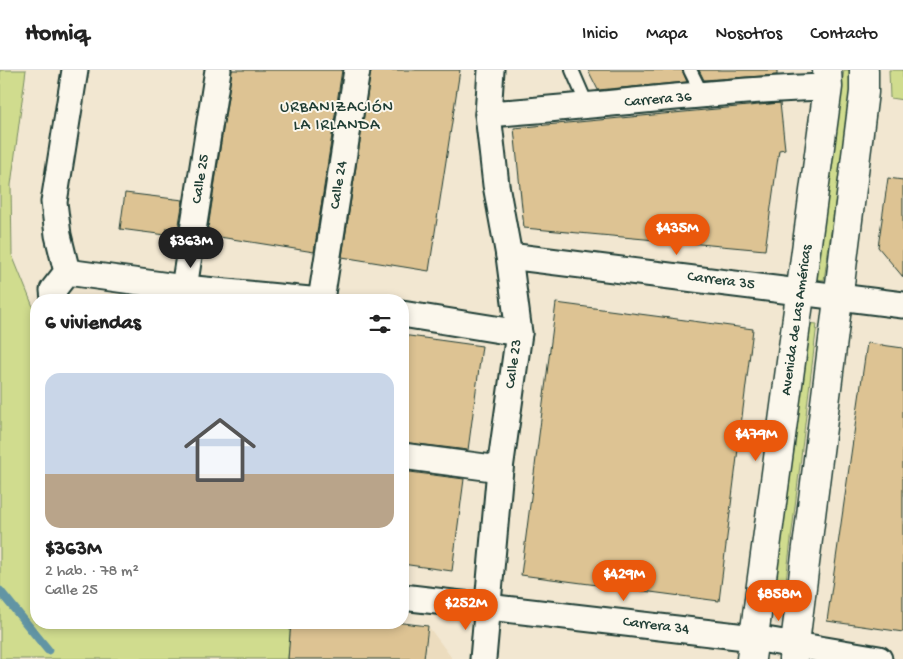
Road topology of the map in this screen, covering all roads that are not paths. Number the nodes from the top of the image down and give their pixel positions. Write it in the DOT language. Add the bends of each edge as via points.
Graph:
graph roads {
  1 [pos="75,70"];
  2 [pos="218,70"];
  3 [pos="357,70"];
  4 [pos="491,70"];
  5 [pos="572,70"];
  6 [pos="690,70"];
  7 [pos="864,70"];
  8 [pos="828,79"];
  9 [pos="702,96"];
  10 [pos="588,107"];
  11 [pos="488,114"];
  12 [pos="509,256"];
  13 [pos="67,272"];
  14 [pos="184,288"];
  15 [pos="802,291"];
  16 [pos="53,294"];
  17 [pos="247,294"];
  18 [pos="322,294"];
  19 [pos="840,296"];
  20 [pos="903,305"];
  21 [pos="409,315"];
  22 [pos="519,333"];
  23 [pos="409,457"];
  24 [pos="500,469"];
  25 [pos="409,598"];
  26 [pos="489,607"];
  27 [pos="752,648"];
  28 [pos="794,652"];
  29 [pos="482,659"];
  30 [pos="879,659"];
  1 -- 13 [label="street" via="54,202"];
  2 -- 14 [label="street, Calle 25"];
  3 -- 18 [label="street, Calle 24"];
  4 -- 11 [label="street, Calle 23"];
  5 -- 10 [label="lane"];
  6 -- 9 [label="lane"];
  7 -- 19 [label="main road"];
  8 -- 9 [label="street, Carrera 36" via="781,88"];
  8 -- 15 [label="main road, Avenida de Las Américas"];
  9 -- 10 [label="street, Carrera 36"];
  10 -- 11 [label="street, Carrera 36"];
  11 -- 12 [label="street, Calle 23"];
  12 -- 15 [label="street, Carrera 35"];
  12 -- 22 [label="street, Calle 23"];
  13 -- 14 [label="street"];
  13 -- 16 [label="street"];
  14 -- 17 [label="street"];
  15 -- 19 [label="street, Carrera 35"];
  15 -- 27 [label="main road, Avenida de Las Américas"];
  19 -- 20 [label="street, Carrera 35"];
  19 -- 28 [label="main road"];
  21 -- 22 [label="street"];
  22 -- 24 [label="street, Calle 23"];
  23 -- 24 [label="street"];
  24 -- 26 [label="street, Calle 23"];
  25 -- 26 [label="street, Carrera 34"];
  26 -- 27 [label="street, Carrera 34"];
  26 -- 29 [label="street, Calle 23"];
  27 -- 28 [label="street, Carrera 34"];
  28 -- 30 [label="street, Carrera 34"];
}
